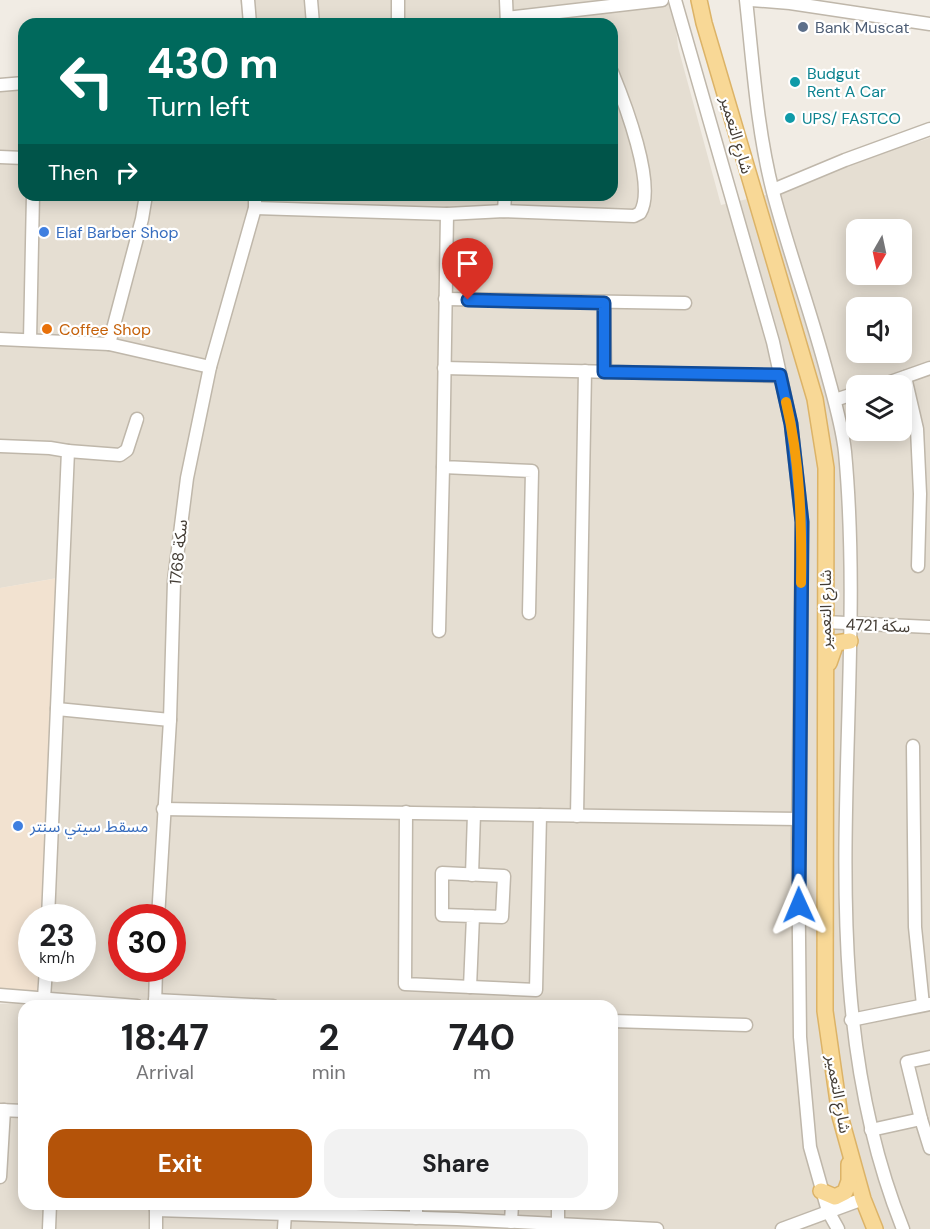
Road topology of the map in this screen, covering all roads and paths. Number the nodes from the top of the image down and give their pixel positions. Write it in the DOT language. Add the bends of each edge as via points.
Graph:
graph roads {
  1 [pos="248,0"];
  2 [pos="311,0"];
  3 [pos="398,0"];
  4 [pos="506,0"];
  5 [pos="662,0"];
  6 [pos="675,0"];
  7 [pos="699,0"];
  8 [pos="748,0"];
  9 [pos="250,18"];
  10 [pos="313,18"];
  11 [pos="398,18"];
  12 [pos="507,18"];
  13 [pos="529,18"];
  14 [pos="930,24"];
  15 [pos="18,83"];
  16 [pos="0,86"];
  17 [pos="618,86"];
  18 [pos="930,129"];
  19 [pos="0,157"];
  20 [pos="18,158"];
  21 [pos="773,190"];
  22 [pos="33,201"];
  23 [pos="145,201"];
  24 [pos="255,201"];
  25 [pos="505,201"];
  26 [pos="255,208"];
  27 [pos="504,211"];
  28 [pos="447,214"];
  29 [pos="445,299"];
  30 [pos="604,303"];
  31 [pos="685,303"];
  32 [pos="0,339"];
  33 [pos="30,340"];
  34 [pos="109,344"];
  35 [pos="210,367"];
  36 [pos="444,368"];
  37 [pos="930,368"];
  38 [pos="585,371"];
  39 [pos="604,372"];
  40 [pos="780,375"];
  41 [pos="911,375"];
  42 [pos="846,396"];
  43 [pos="835,400"];
  44 [pos="912,407"];
  45 [pos="137,419"];
  46 [pos="0,446"];
  47 [pos="68,451"];
  48 [pos="443,467"];
  49 [pos="918,566"];
  50 [pos="529,613"];
  51 [pos="825,622"];
  52 [pos="850,624"];
  53 [pos="930,627"];
  54 [pos="439,631"];
  55 [pos="850,641"];
  56 [pos="825,671"];
  57 [pos="57,710"];
  58 [pos="170,720"];
  59 [pos="913,746"];
  60 [pos="163,809"];
  61 [pos="406,813"];
  62 [pos="474,814"];
  63 [pos="540,815"];
  64 [pos="577,816"];
  65 [pos="798,819"];
  66 [pos="472,874"];
  67 [pos="49,904"];
  68 [pos="159,904"];
  69 [pos="473,916"];
  70 [pos="46,982"];
  71 [pos="156,982"];
  72 [pos="470,987"];
  73 [pos="0,995"];
  74 [pos="45,998"];
  75 [pos="68,1000"];
  76 [pos="155,1000"];
  77 [pos="927,1004"];
  78 [pos="851,1020"];
  79 [pos="618,1021"];
  80 [pos="746,1025"];
  81 [pos="930,1057"];
  82 [pos="2,1110"];
  83 [pos="18,1111"];
  84 [pos="921,1119"];
  85 [pos="871,1130"];
  86 [pos="930,1148"];
  87 [pos="849,1149"];
  88 [pos="0,1177"];
  89 [pos="821,1191"];
  90 [pos="863,1199"];
  91 [pos="50,1210"];
  92 [pos="156,1210"];
  93 [pos="266,1210"];
  94 [pos="504,1210"];
  95 [pos="510,1210"];
  96 [pos="558,1210"];
  97 [pos="828,1211"];
  98 [pos="355,1212"];
  99 [pos="410,1213"];
  100 [pos="285,1214"];
  101 [pos="507,1221"];
  102 [pos="456,1224"];
  103 [pos="558,1224"];
  104 [pos="49,1229"];
  105 [pos="156,1229"];
  106 [pos="284,1229"];
  107 [pos="346,1229"];
  108 [pos="657,1229"];
  109 [pos="782,1229"];
  110 [pos="838,1229"];
  111 [pos="875,1229"];
  112 [pos="903,1229"];
  1 -- 9 [label="street"];
  2 -- 10 [label="street"];
  3 -- 11 [label="street"];
  4 -- 12 [label="street"];
  5 -- 13 [label="street"];
  6 -- 40 [label="street"];
  7 -- 51 [label="main road, شارع التعمير" via="815,399 826,468"];
  8 -- 14 [label="street"];
  8 -- 21 [label="street" via="755,82"];
  15 -- 16 [label="street"];
  17 -- 27 [label="street" via="640,159 646,197 640,213 634,216"];
  18 -- 21 [label="street"];
  19 -- 20 [label="street"];
  21 -- 43 [label="street"];
  22 -- 33 [label="street"];
  23 -- 34 [label="street"];
  24 -- 26 [label="street, سكة 1768"];
  25 -- 27 [label="street"];
  26 -- 28 [label="street"];
  26 -- 35 [label="street, سكة 1768"];
  27 -- 28 [label="street"];
  28 -- 29 [label="street"];
  29 -- 30 [label="street"];
  29 -- 36 [label="street"];
  30 -- 31 [label="street"];
  30 -- 39 [label="street"];
  32 -- 33 [label="street"];
  33 -- 34 [label="street"];
  34 -- 35 [label="street"];
  35 -- 58 [label="street, سكة 1768" via="187,478 174,581"];
  36 -- 38 [label="street"];
  36 -- 48 [label="street"];
  37 -- 41 [label="street"];
  38 -- 39 [label="street"];
  38 -- 64 [label="street"];
  39 -- 40 [label="street"];
  40 -- 65 [label="street" via="791,424 802,522"];
  42 -- 43 [label="street"];
  43 -- 52 [label="street" via="850,519"];
  44 -- 49 [label="street" via="920,494"];
  45 -- 47 [label="street" via="127,450 120,455"];
  46 -- 47 [label="street"];
  47 -- 57 [label="street"];
  48 -- 50 [label="street" via="532,471"];
  48 -- 54 [label="street"];
  51 -- 52 [label="street, سكة 4721"];
  51 -- 56 [label="main road, شارع التعمير"];
  52 -- 53 [label="street, سكة 4721"];
  52 -- 55 [label="street"];
  55 -- 56 [label="main road" via="836,643"];
  55 -- 78 [label="street" via="844,846"];
  56 -- 87 [label="main road, شارع التعمير" via="825,1011 840,1116"];
  57 -- 58 [label="street"];
  57 -- 67 [label="street"];
  58 -- 60 [label="street, سكة 1768"];
  59 -- 77 [label="street" via="915,927"];
  60 -- 61 [label="street"];
  60 -- 68 [label="street, سكة 1768"];
  61 -- 62 [label="street"];
  61 -- 72 [label="street" via="405,984"];
  62 -- 63 [label="street"];
  62 -- 66 [label="street"];
  63 -- 64 [label="street"];
  63 -- 72 [label="street" via="536,990"];
  64 -- 65 [label="street"];
  65 -- 89 [label="street" via="800,1037 810,1148"];
  66 -- 69 [label="street" via="504,876 502,917"];
  66 -- 69 [label="street" via="442,873 442,915"];
  69 -- 72 [label="street"];
  70 -- 74 [label="street"];
  71 -- 76 [label="street"];
  73 -- 74 [label="street"];
  74 -- 75 [label="street"];
  77 -- 78 [label="street"];
  78 -- 85 [label="street"];
  79 -- 80 [label="street"];
  81 -- 84 [label="street" via="907,1062"];
  82 -- 83 [label="street"];
  82 -- 88 [label="street"];
  84 -- 85 [label="street"];
  84 -- 86 [label="street"];
  85 -- 112 [label="street" via="886,1188"];
  87 -- 89 [label="main road" via="845,1192 835,1197"];
  87 -- 90 [label="main road, شارع التعمير"];
  89 -- 97 [label="street"];
  90 -- 97 [label="street"];
  90 -- 111 [label="main road, شارع التعمير"];
  91 -- 104 [label="street"];
  92 -- 105 [label="street"];
  93 -- 100 [label="street"];
  94 -- 101 [label="street"];
  95 -- 101 [label="street"];
  96 -- 103 [label="street"];
  97 -- 109 [label="street"];
  97 -- 110 [label="street"];
  98 -- 99 [label="street"];
  98 -- 100 [label="street"];
  98 -- 107 [label="street"];
  99 -- 102 [label="street"];
  100 -- 106 [label="street"];
  101 -- 102 [label="street"];
  101 -- 103 [label="street"];
  103 -- 108 [label="street"];
}
